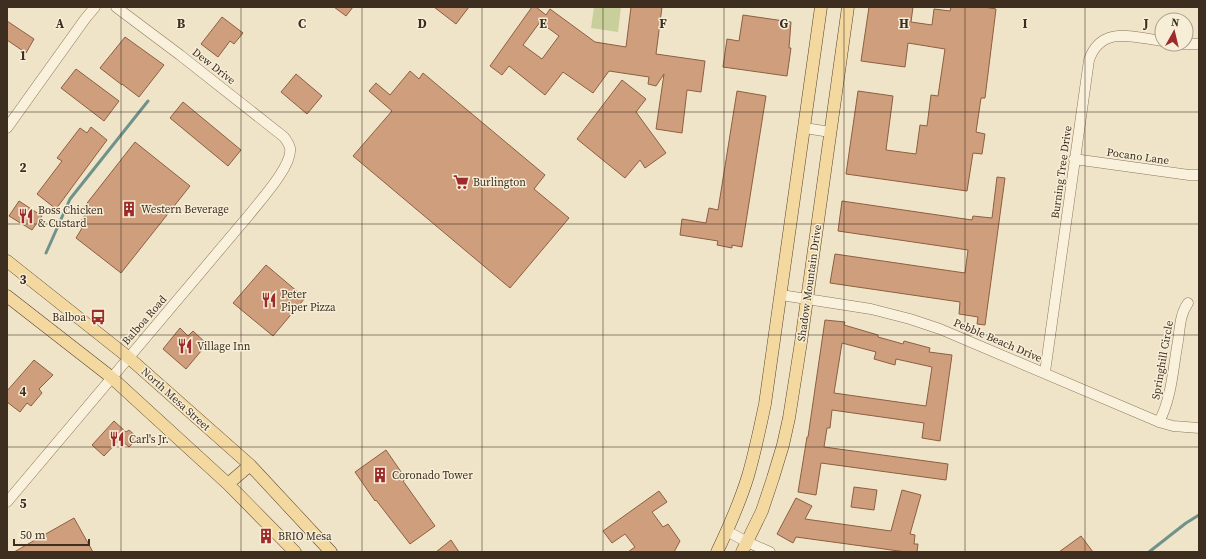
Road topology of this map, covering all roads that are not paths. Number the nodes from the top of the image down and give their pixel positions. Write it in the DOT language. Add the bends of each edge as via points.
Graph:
graph roads {
  1 [pos="95,7"];
  2 [pos="116,7"];
  3 [pos="821,7"];
  4 [pos="848,7"];
  5 [pos="1154,41"];
  6 [pos="7,128"];
  7 [pos="805,128"];
  8 [pos="830,132"];
  9 [pos="291,150"];
  10 [pos="1074,159"];
  11 [pos="1199,175"];
  12 [pos="7,261"];
  13 [pos="781,294"];
  14 [pos="7,296"];
  15 [pos="807,299"];
  16 [pos="1188,303"];
  17 [pos="128,357"];
  18 [pos="1045,372"];
  19 [pos="111,377"];
  20 [pos="1158,422"];
  21 [pos="1199,428"];
  22 [pos="250,465"];
  23 [pos="228,484"];
  24 [pos="7,502"];
  25 [pos="727,531"];
  26 [pos="745,547"];
  27 [pos="295,552"];
  28 [pos="331,552"];
  29 [pos="717,552"];
  30 [pos="770,552"];
  1 -- 6 [label="street"];
  2 -- 9 [label="street, Dew Drive" via="284,137"];
  3 -- 7 [label="main road"];
  4 -- 8 [label="main road, Shadow Mountain Drive"];
  5 -- 10 [label="street, Burning Tree Drive" via="1120,36 1106,38 1092,51"];
  7 -- 8 [label="street"];
  7 -- 13 [label="main road"];
  8 -- 15 [label="main road, Shadow Mountain Drive"];
  9 -- 17 [label="street, Balboa Road" via="289,161 281,175"];
  10 -- 11 [label="street, Pocano Lane"];
  10 -- 18 [label="street, Burning Tree Drive"];
  12 -- 17 [label="main road, North Mesa Street"];
  13 -- 15 [label="street, Pebble Beach Drive"];
  13 -- 25 [label="main road" via="758,440 744,490"];
  14 -- 19 [label="main road"];
  15 -- 18 [label="street, Pebble Beach Drive" via="871,309 910,319 963,337"];
  15 -- 26 [label="main road, Shadow Mountain Drive" via="783,445 768,493"];
  16 -- 20 [label="street, Springhill Circle" via="1181,317 1169,398"];
  17 -- 19 [label="street, Balboa Road"];
  17 -- 22 [label="main road, North Mesa Street"];
  18 -- 20 [label="street, Pebble Beach Drive"];
  19 -- 23 [label="main road"];
  19 -- 24 [label="street, Balboa Road"];
  20 -- 21 [label="street, Pebble Beach Drive"];
  22 -- 23 [label="main road"];
  22 -- 28 [label="main road, North Mesa Street"];
  23 -- 27 [label="main road"];
  25 -- 26 [label="street"];
  25 -- 29 [label="main road"];
  26 -- 30 [label="street"];
}
